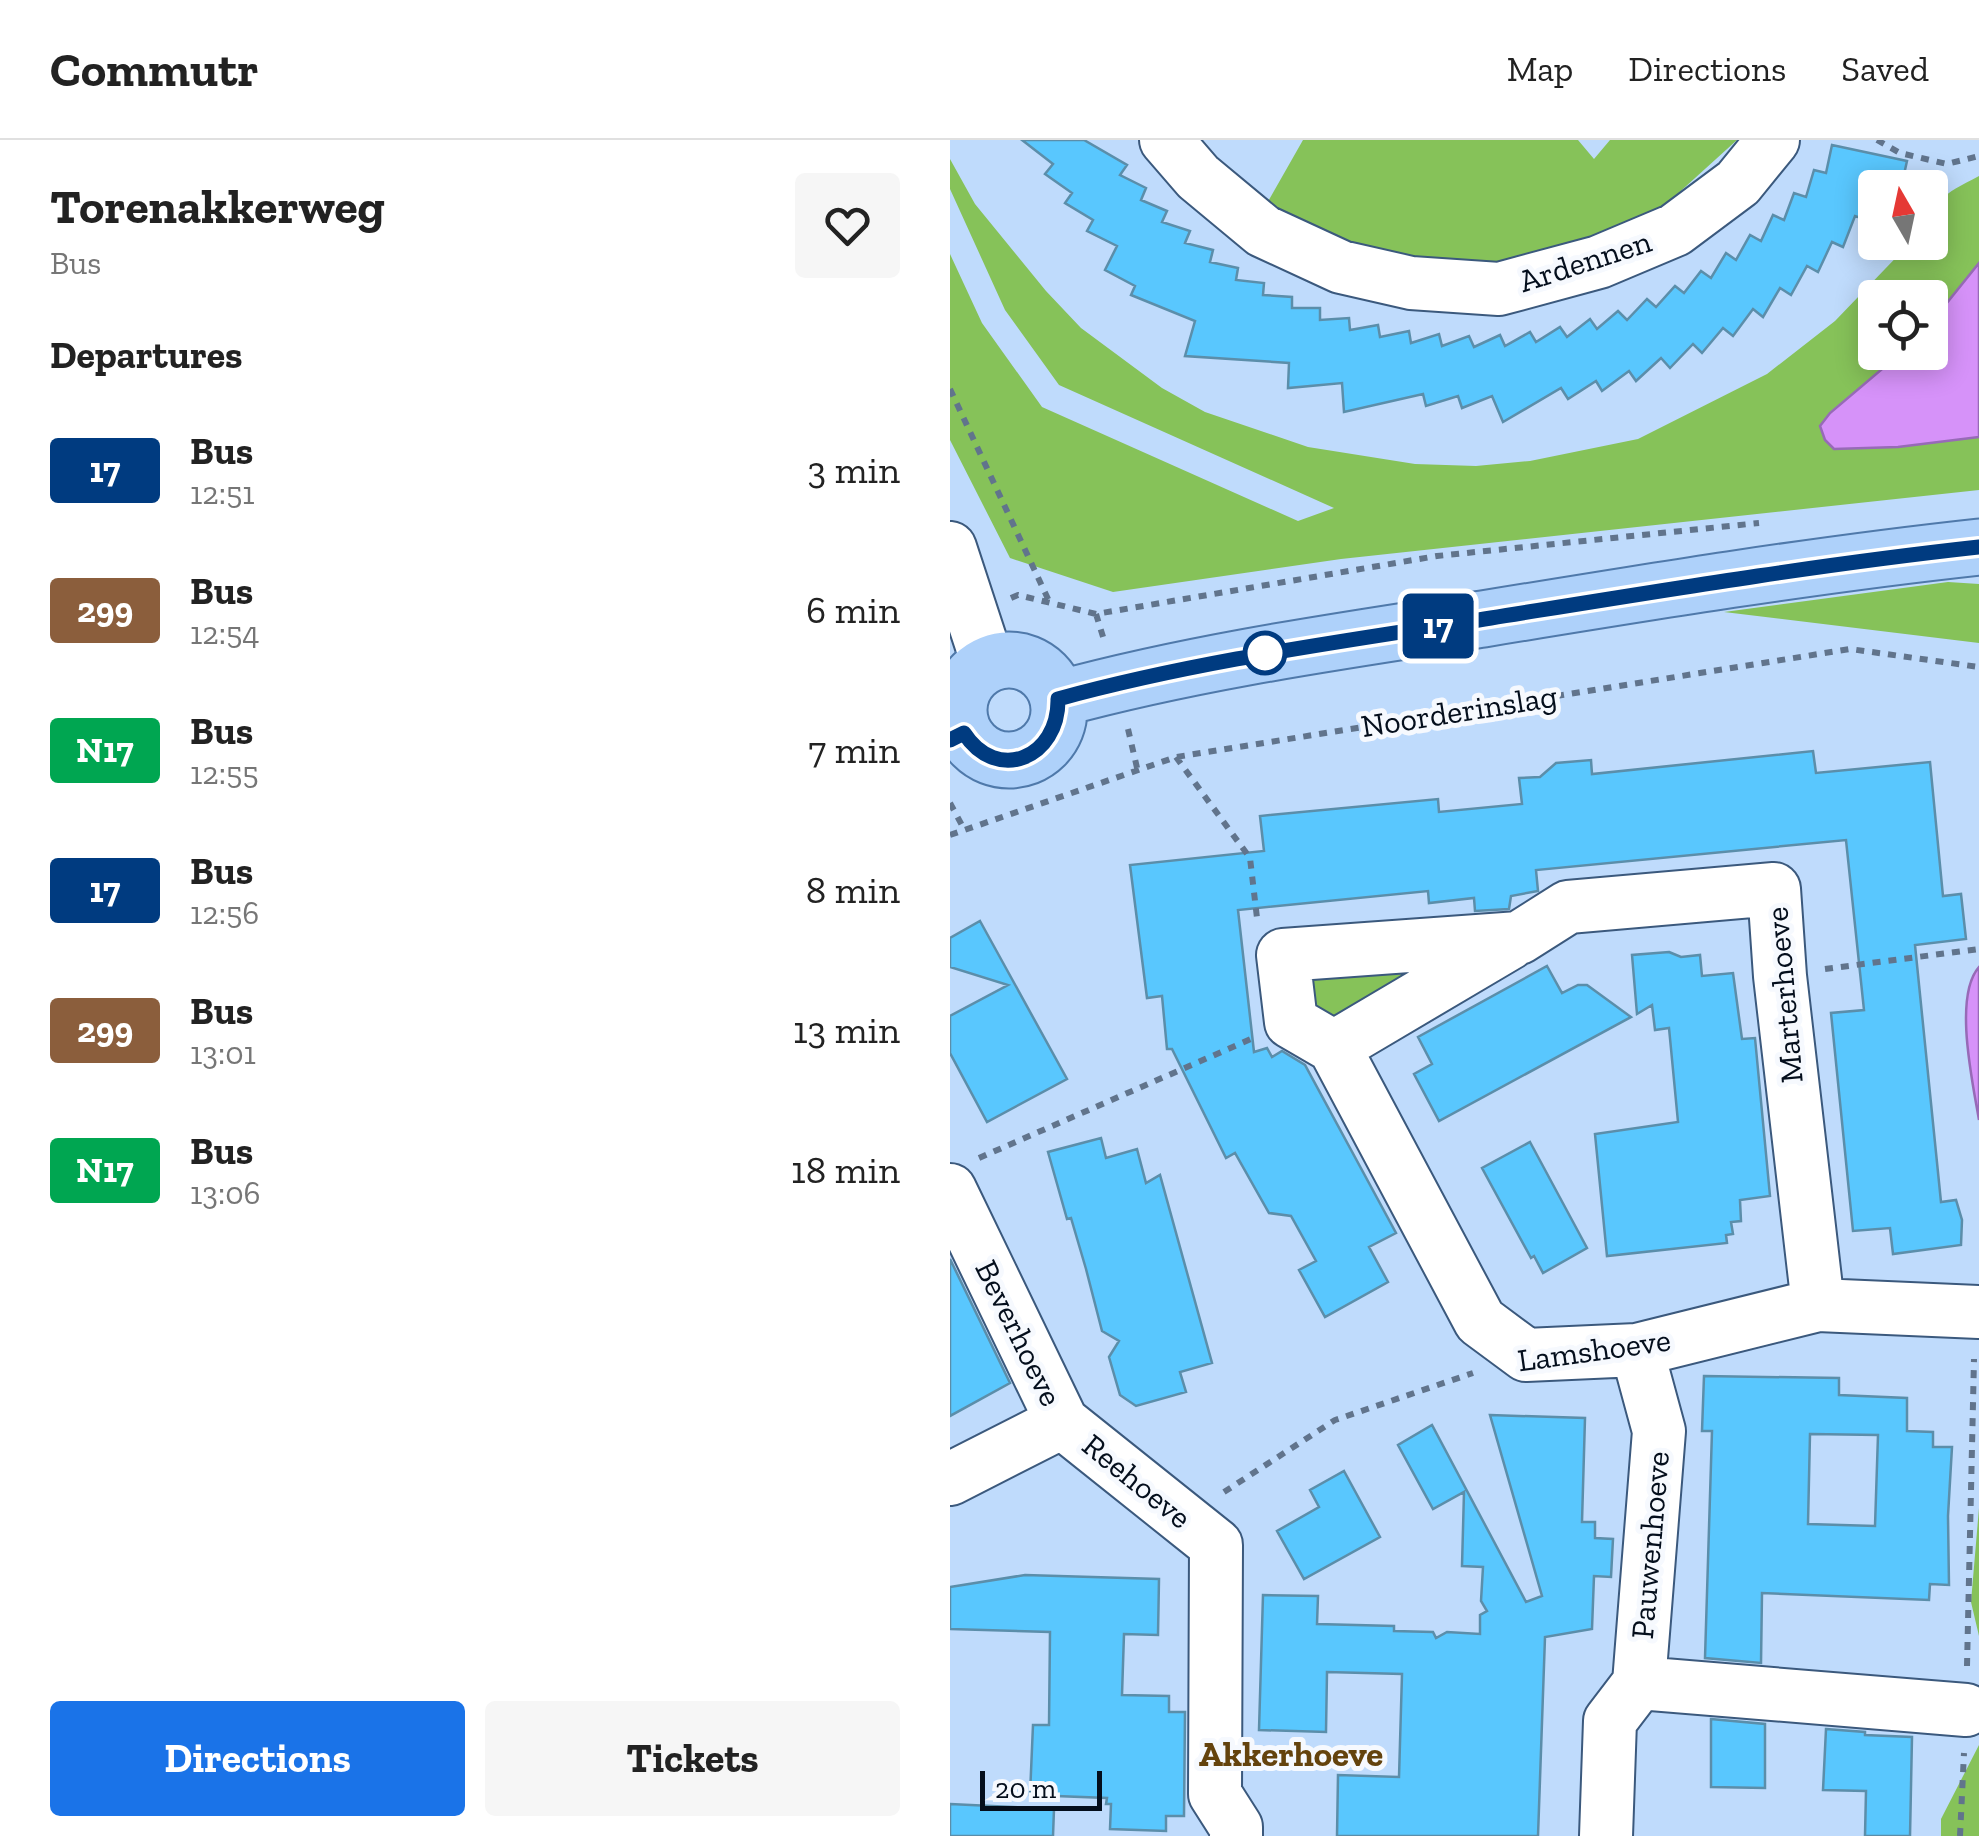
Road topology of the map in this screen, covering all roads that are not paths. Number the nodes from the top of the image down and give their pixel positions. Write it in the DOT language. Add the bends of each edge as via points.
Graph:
graph roads {
  1 [pos="1166,140"];
  2 [pos="1773,140"];
  3 [pos="1979,547"];
  4 [pos="950,548"];
  5 [pos="981,638"];
  6 [pos="1058,699"];
  7 [pos="957,736"];
  8 [pos="1519,938"];
  9 [pos="1313,1034"];
  10 [pos="959,1176"];
  11 [pos="1818,1305"];
  12 [pos="1977,1312"];
  13 [pos="1637,1350"];
  14 [pos="1062,1422"];
  15 [pos="950,1480"];
  16 [pos="1638,1684"];
  17 [pos="1966,1710"];
  18 [pos="1236,1836"];
  19 [pos="1606,1836"];
  1 -- 2 [label="street, Ardennen" via="1198,177 1264,231 1341,268 1499,289 1600,262 1676,230 1738,183"];
  3 -- 6 [label="main road" via="1838,562 1267,652"];
  4 -- 5 [label="street"];
  5 -- 6 [label="main road" via="1042,672"];
  5 -- 7 [label="main road" via="978,670 959,700"];
  6 -- 7 [label="main road" via="1053,734 1024,757 989,756"];
  8 -- 9 [label="street, Marterhoeve"];
  8 -- 9 [label="street, Marterhoeve" via="1283,954"];
  8 -- 11 [label="street, Marterhoeve" via="1568,908 1774,889"];
  9 -- 13 [label="street, Lamshoeve" via="1480,1321 1526,1355"];
  10 -- 14 [label="street, Beverhoeve"];
  11 -- 12 [label="street, Lamshoeve"];
  11 -- 13 [label="street, Lamshoeve"];
  13 -- 16 [label="street, Pauwenhoeve" via="1659,1431"];
  14 -- 15 [label="street, Reehoeve"];
  14 -- 18 [label="street, Reehoeve" via="1199,1532 1214,1794"];
  16 -- 17 [label="street, Pauwenhoeve"];
  16 -- 19 [label="street, Pauwenhoeve" via="1610,1721"];
}
